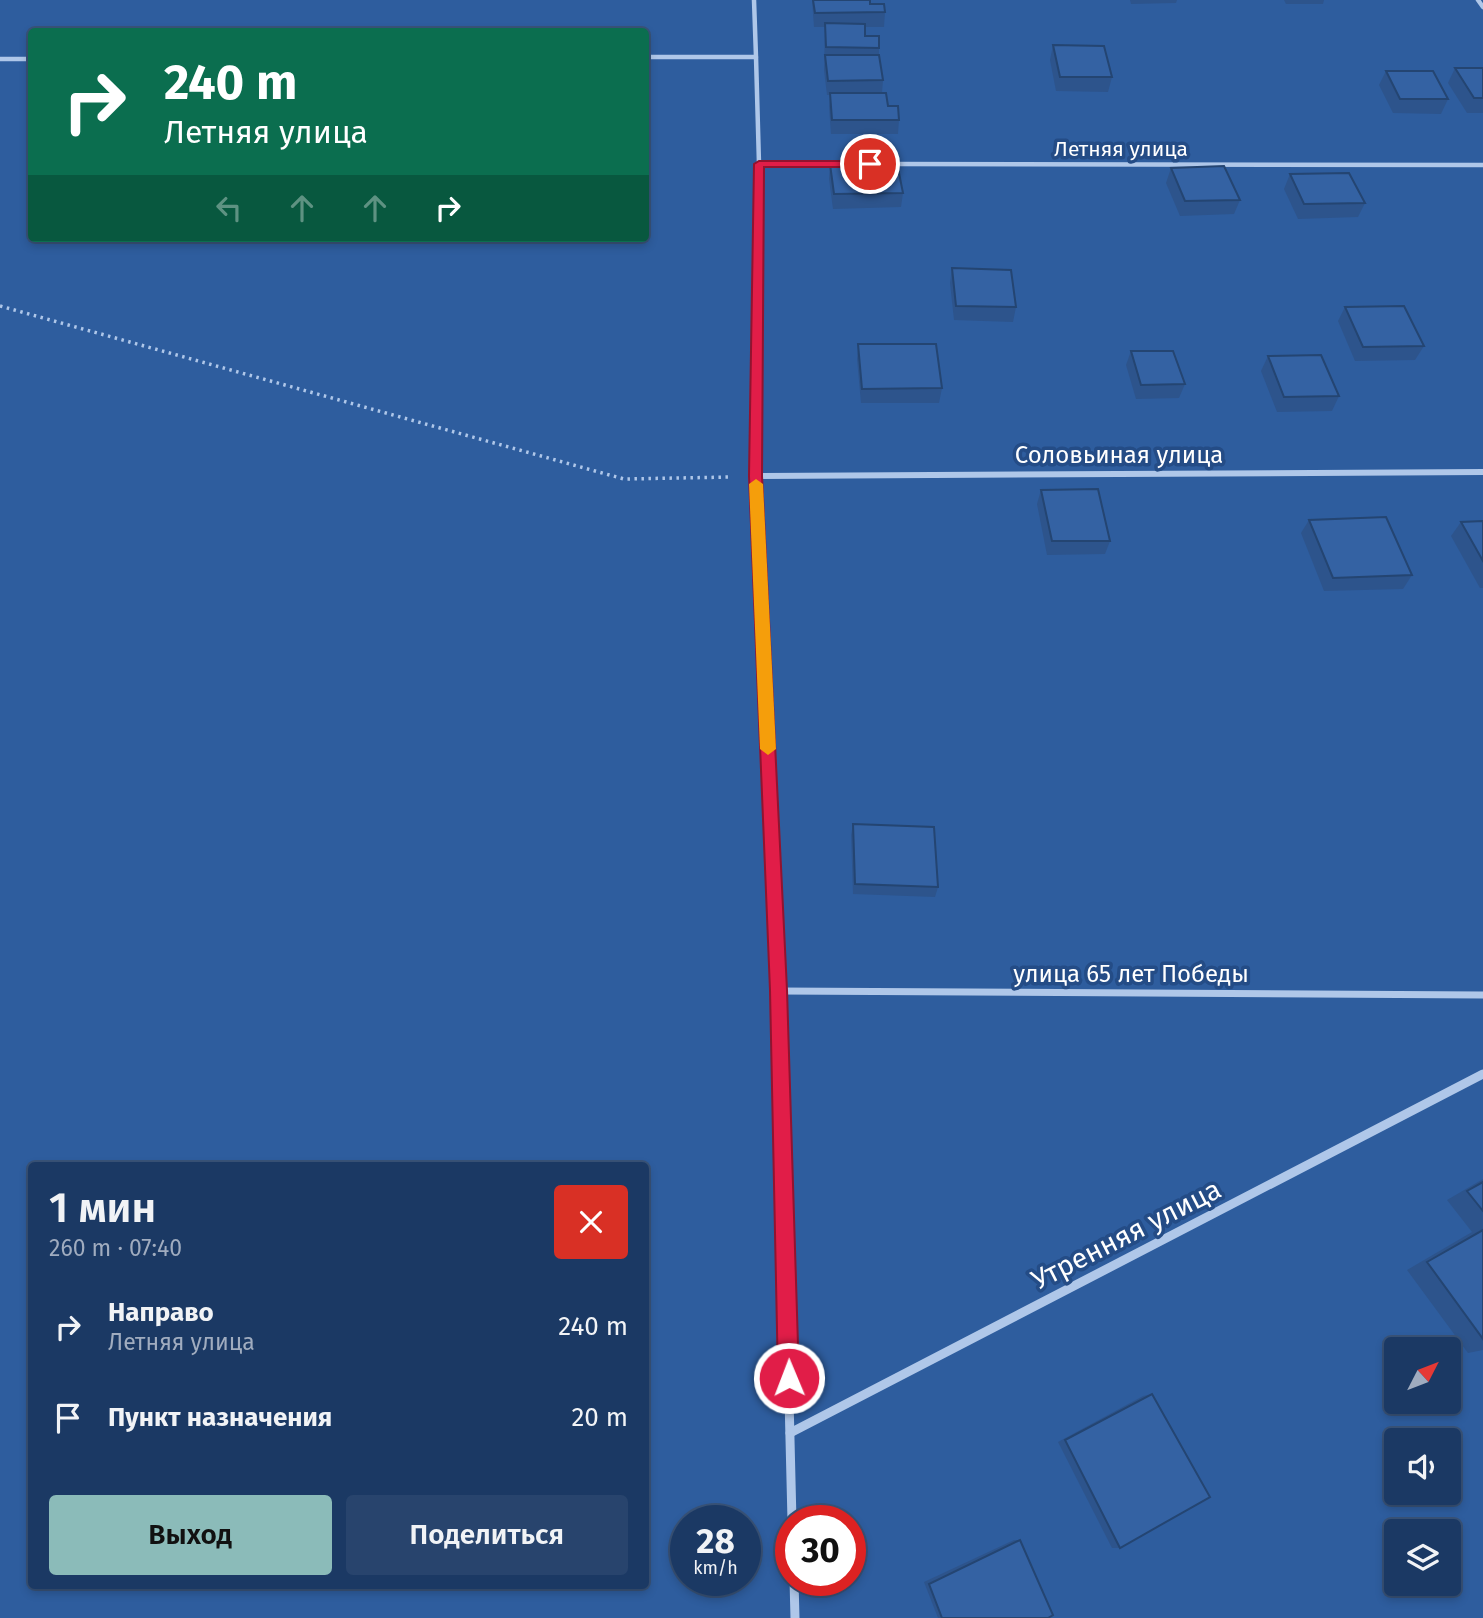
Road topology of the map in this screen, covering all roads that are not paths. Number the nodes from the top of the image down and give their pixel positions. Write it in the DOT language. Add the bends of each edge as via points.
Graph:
graph roads {
  1 [pos="754,0"];
  2 [pos="1478,0"];
  3 [pos="1483,7"];
  4 [pos="649,57"];
  5 [pos="756,57"];
  6 [pos="0,59"];
  7 [pos="28,59"];
  8 [pos="759,164"];
  9 [pos="843,164"];
  10 [pos="884,164"];
  11 [pos="1483,165"];
  12 [pos="1483,472"];
  13 [pos="756,476"];
  14 [pos="779,990"];
  15 [pos="1483,995"];
  16 [pos="1483,1074"];
  17 [pos="790,1433"];
  18 [pos="792,1505"];
  19 [pos="794,1596"];
  20 [pos="795,1618"];
  1 -- 5 [label="street"];
  2 -- 3 [label="street"];
  4 -- 5 [label="street"];
  5 -- 8 [label="street"];
  6 -- 7 [label="street"];
  8 -- 9 [label="street"];
  8 -- 13 [label="street"];
  10 -- 11 [label="street, Летняя улица"];
  12 -- 13 [label="street, Соловьиная улица"];
  13 -- 14 [label="street"];
  14 -- 15 [label="street, улица 65 лет Победы"];
  14 -- 17 [label="street"];
  16 -- 17 [label="street, Утренняя улица"];
  17 -- 18 [label="street"];
  19 -- 20 [label="street"];
}
